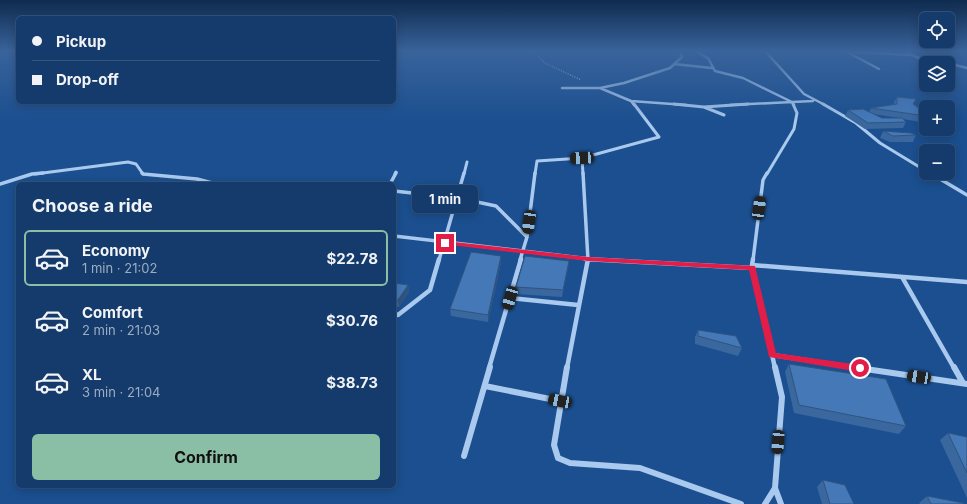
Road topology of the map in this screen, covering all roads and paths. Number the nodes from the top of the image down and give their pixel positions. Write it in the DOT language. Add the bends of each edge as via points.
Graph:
graph roads {
  1 [pos="570,75"];
  2 [pos="650,75"];
  3 [pos="724,75"];
  4 [pos="786,75"];
  5 [pos="562,88"];
  6 [pos="600,88"];
  7 [pos="631,101"];
  8 [pos="814,101"];
  9 [pos="792,102"];
  10 [pos="704,107"];
  11 [pos="724,115"];
  12 [pos="582,158"];
  13 [pos="467,162"];
  14 [pos="919,167"];
  15 [pos="396,172"];
  16 [pos="942,180"];
  17 [pos="208,182"];
  18 [pos="391,182"];
  19 [pos="0,184"];
  20 [pos="396,191"];
  21 [pos="967,195"];
  22 [pos="458,198"];
  23 [pos="396,236"];
  24 [pos="527,237"];
  25 [pos="445,243"];
  26 [pos="523,252"];
  27 [pos="588,259"];
  28 [pos="752,266"];
  29 [pos="902,277"];
  30 [pos="967,282"];
  31 [pos="510,298"];
  32 [pos="578,305"];
  33 [pos="396,314"];
  34 [pos="772,355"];
  35 [pos="965,384"];
  36 [pos="485,386"];
  37 [pos="560,401"];
  38 [pos="464,456"];
  39 [pos="775,488"];
  40 [pos="741,504"];
  41 [pos="766,504"];
  42 [pos="781,504"];
  1 -- 6 [label="path"];
  2 -- 6 [label="street"];
  3 -- 9 [label="street" via="744,78"];
  4 -- 8 [label="street"];
  5 -- 6 [label="street"];
  6 -- 7 [label="street"];
  7 -- 10 [label="street"];
  7 -- 12 [label="street" via="659,137"];
  8 -- 9 [label="street"];
  8 -- 14 [label="street" via="856,123 880,143"];
  9 -- 10 [label="street"];
  9 -- 28 [label="street" via="797,113 794,129 763,180"];
  10 -- 11 [label="street"];
  12 -- 24 [label="street" via="537,161"];
  12 -- 27 [label="street"];
  13 -- 22 [label="street"];
  15 -- 18 [label="street"];
  16 -- 21 [label="street"];
  17 -- 19 [label="street" via="143,174 136,164 128,162 32,174"];
  20 -- 22 [label="street"];
  22 -- 24 [label="street" via="496,206"];
  22 -- 25 [label="street"];
  23 -- 25 [label="street"];
  24 -- 26 [label="street"];
  25 -- 26 [label="street"];
  25 -- 33 [label="street" via="430,290"];
  26 -- 27 [label="street"];
  26 -- 31 [label="street"];
  27 -- 28 [label="street"];
  27 -- 32 [label="street"];
  28 -- 29 [label="street"];
  28 -- 34 [label="street"];
  29 -- 30 [label="street"];
  29 -- 35 [label="street"];
  31 -- 32 [label="street"];
  31 -- 36 [label="street"];
  32 -- 37 [label="street"];
  34 -- 35 [label="street"];
  34 -- 39 [label="street" via="782,397"];
  36 -- 37 [label="street"];
  36 -- 38 [label="street"];
  37 -- 40 [label="street" via="554,445 558,458 570,463 640,468"];
  39 -- 41 [label="street"];
  39 -- 42 [label="street"];
}
